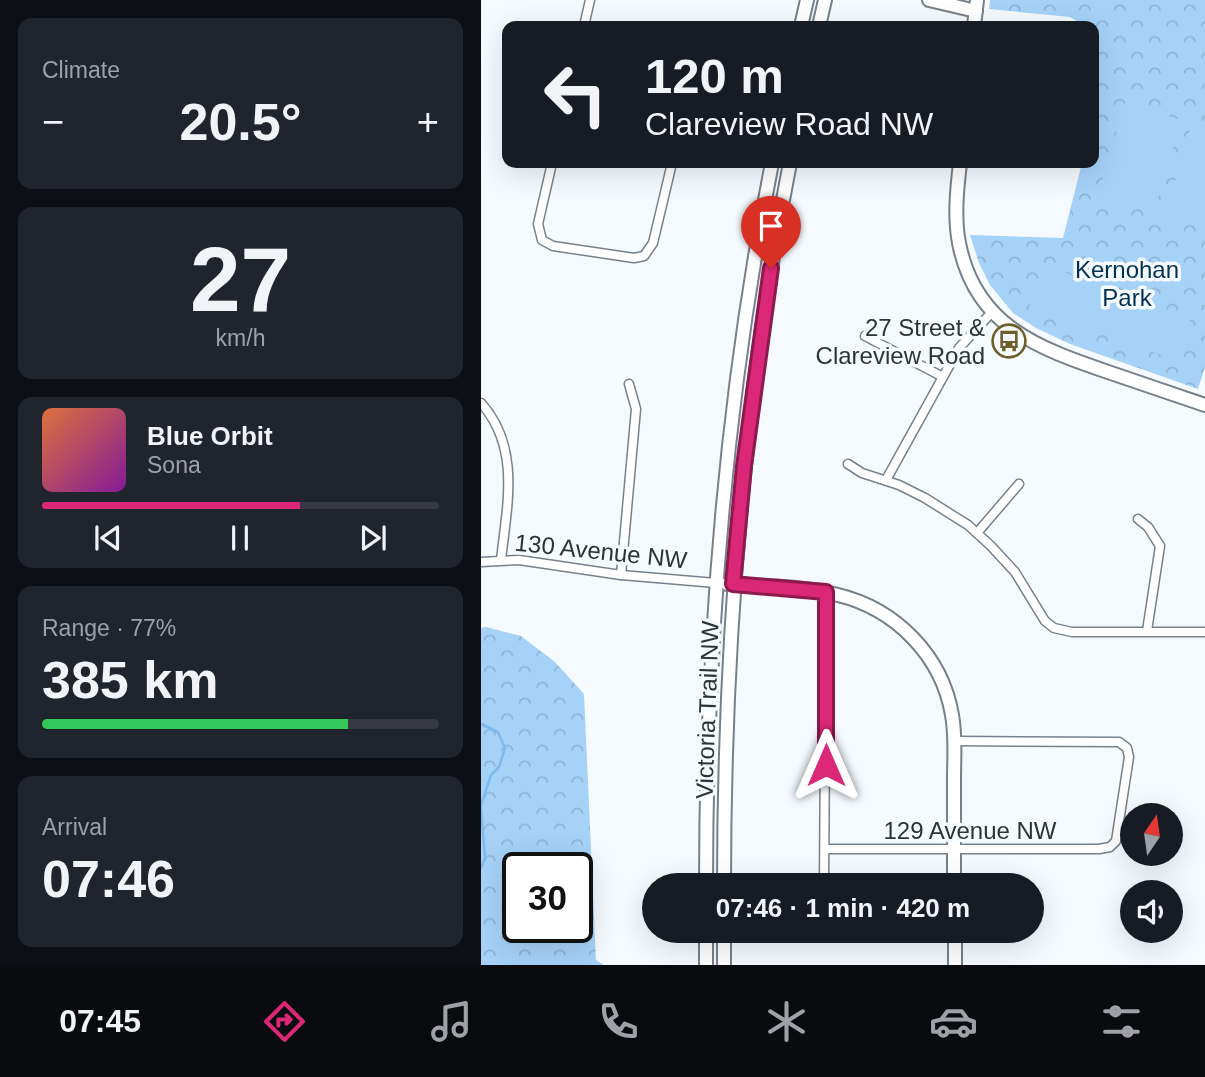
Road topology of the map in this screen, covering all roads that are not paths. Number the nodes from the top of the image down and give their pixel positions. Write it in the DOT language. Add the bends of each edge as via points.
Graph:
graph roads {
  1 [pos="590,0"];
  2 [pos="807,0"];
  3 [pos="825,0"];
  4 [pos="929,0"];
  5 [pos="976,6"];
  6 [pos="585,21"];
  7 [pos="802,21"];
  8 [pos="820,21"];
  9 [pos="551,168"];
  10 [pos="671,168"];
  11 [pos="771,168"];
  12 [pos="789,168"];
  13 [pos="960,168"];
  14 [pos="992,312"];
  15 [pos="865,336"];
  16 [pos="943,377"];
  17 [pos="629,384"];
  18 [pos="481,403"];
  19 [pos="1205,405"];
  20 [pos="848,464"];
  21 [pos="886,480"];
  22 [pos="1019,484"];
  23 [pos="1138,519"];
  24 [pos="977,533"];
  25 [pos="501,560"];
  26 [pos="481,562"];
  27 [pos="621,575"];
  28 [pos="716,583"];
  29 [pos="733,584"];
  30 [pos="826,592"];
  31 [pos="1147,631"];
  32 [pos="1205,632"];
  33 [pos="954,741"];
  34 [pos="826,849"];
  35 [pos="953,849"];
  36 [pos="706,873"];
  37 [pos="724,873"];
  38 [pos="825,873"];
  39 [pos="954,873"];
  40 [pos="706,943"];
  41 [pos="724,943"];
  42 [pos="955,943"];
  43 [pos="706,965"];
  44 [pos="724,965"];
  45 [pos="955,965"];
  1 -- 6 [label="street"];
  2 -- 7 [label="main road"];
  3 -- 8 [label="main road"];
  4 -- 5 [label="main road"];
  9 -- 10 [label="street" via="539,236 547,244 625,257 644,256 653,243"];
  11 -- 28 [label="main road, Victoria Trail NW" via="738,376"];
  12 -- 29 [label="main road, Victoria Trail NW" via="755,377"];
  13 -- 14 [label="main road" via="959,245"];
  14 -- 16 [label="street" via="968,336"];
  14 -- 19 [label="main road" via="1016,334 1043,349"];
  15 -- 16 [label="street"];
  16 -- 21 [label="street"];
  17 -- 27 [label="street" via="636,409"];
  18 -- 25 [label="street" via="503,438 508,460"];
  20 -- 21 [label="street"];
  21 -- 24 [label="street" via="940,506"];
  22 -- 24 [label="street"];
  23 -- 31 [label="street" via="1160,546"];
  24 -- 31 [label="street" via="1015,572 1054,628"];
  25 -- 26 [label="street, 130 Avenue NW"];
  25 -- 27 [label="street, 130 Avenue NW"];
  27 -- 28 [label="street, 130 Avenue NW"];
  28 -- 29 [label="main road"];
  28 -- 36 [label="main road, Victoria Trail NW"];
  29 -- 30 [label="main road"];
  29 -- 37 [label="main road, Victoria Trail NW"];
  30 -- 33 [label="main road" via="878,610 919,645 946,691"];
  30 -- 34 [label="street"];
  31 -- 32 [label="street"];
  33 -- 35 [label="main road"];
  33 -- 35 [label="street, 129 Avenue NW" via="1113,741 1127,748 1129,762 1113,845 1099,849"];
  34 -- 35 [label="street, 129 Avenue NW"];
  34 -- 38 [label="street"];
  35 -- 39 [label="main road"];
  40 -- 43 [label="main road"];
  41 -- 44 [label="main road"];
  42 -- 45 [label="main road"];
}
